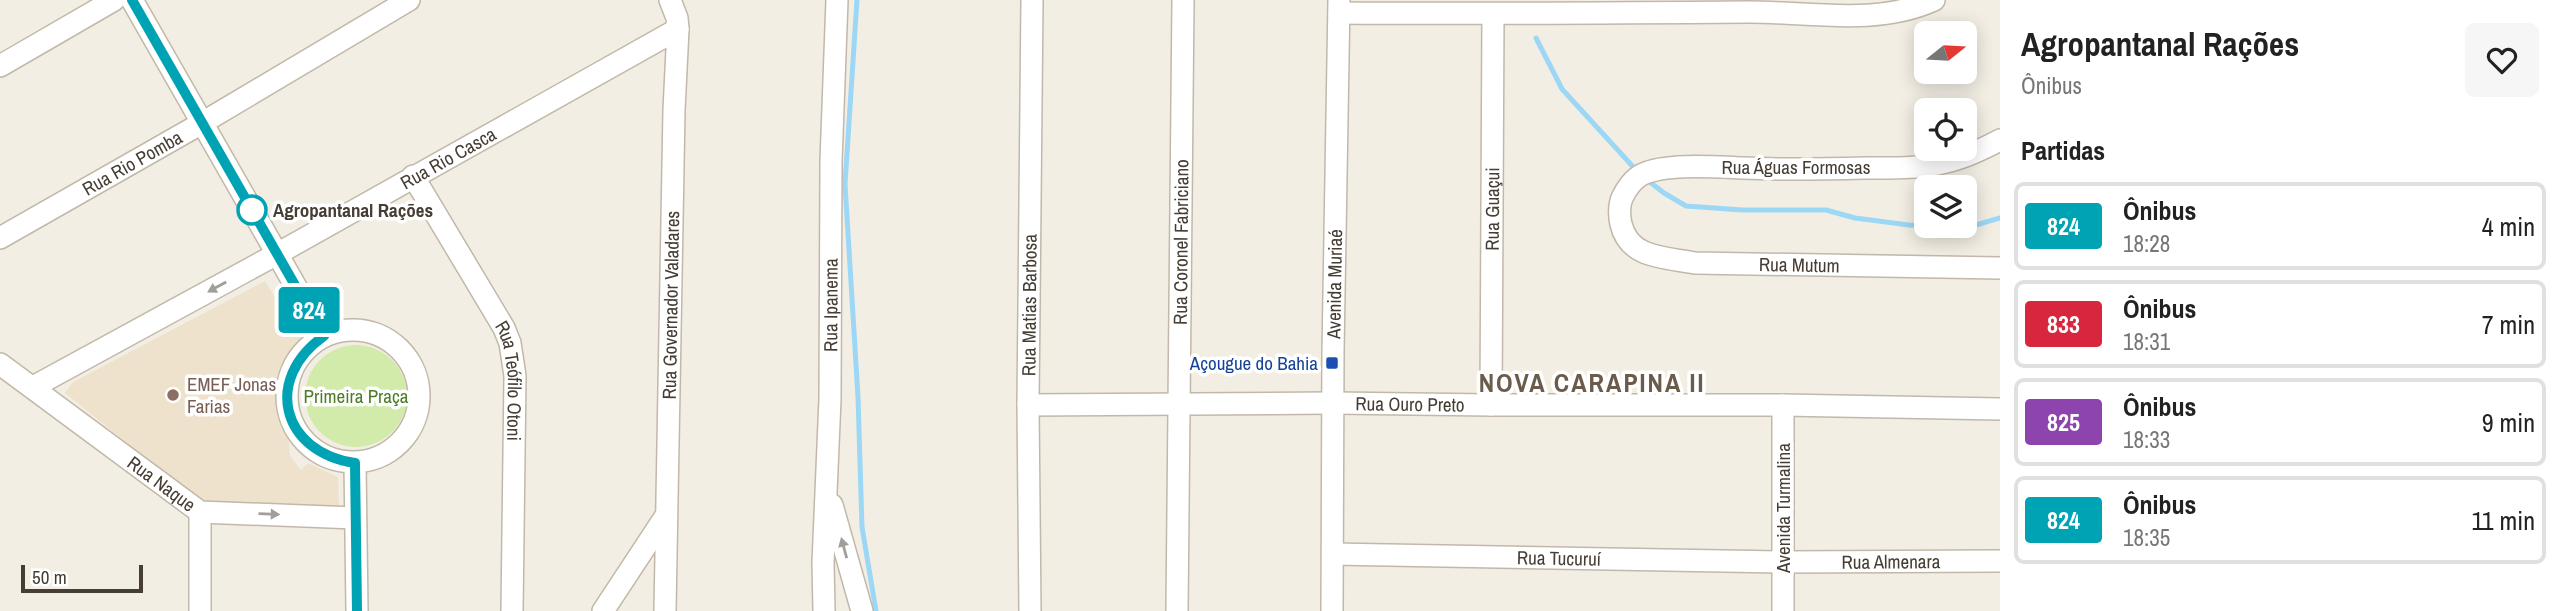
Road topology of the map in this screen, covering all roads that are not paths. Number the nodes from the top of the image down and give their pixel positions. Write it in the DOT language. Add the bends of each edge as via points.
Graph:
graph roads {
  1 [pos="114,0"];
  2 [pos="132,0"];
  3 [pos="409,0"];
  4 [pos="670,0"];
  5 [pos="837,0"];
  6 [pos="1032,0"];
  7 [pos="1183,0"];
  8 [pos="1934,0"];
  9 [pos="1339,6"];
  10 [pos="1784,6"];
  11 [pos="1493,14"];
  12 [pos="678,29"];
  13 [pos="0,66"];
  14 [pos="202,123"];
  15 [pos="2000,140"];
  16 [pos="413,176"];
  17 [pos="1620,220"];
  18 [pos="0,238"];
  19 [pos="277,254"];
  20 [pos="2000,268"];
  21 [pos="324,336"];
  22 [pos="0,364"];
  23 [pos="33,387"];
  24 [pos="1334,403"];
  25 [pos="1180,404"];
  26 [pos="1028,405"];
  27 [pos="1491,405"];
  28 [pos="1783,405"];
  29 [pos="2000,409"];
  30 [pos="355,463"];
  31 [pos="827,486"];
  32 [pos="200,512"];
  33 [pos="666,516"];
  34 [pos="355,517"];
  35 [pos="1333,554"];
  36 [pos="2000,561"];
  37 [pos="1783,562"];
  38 [pos="200,611"];
  39 [pos="357,611"];
  40 [pos="512,611"];
  41 [pos="603,611"];
  42 [pos="665,611"];
  43 [pos="824,611"];
  44 [pos="862,611"];
  45 [pos="1030,611"];
  46 [pos="1177,611"];
  47 [pos="1332,611"];
  48 [pos="1783,611"];
  1 -- 13 [label="street"];
  2 -- 14 [label="street"];
  3 -- 14 [label="street, Rua Rio Pomba"];
  4 -- 12 [label="street, Rua Governador Valadares"];
  5 -- 31 [label="street, Rua Ipanema"];
  6 -- 26 [label="street, Rua Matias Barbosa"];
  7 -- 25 [label="street, Rua Coronel Fabriciano"];
  8 -- 10 [label="street" via="1872,15"];
  9 -- 11 [label="street"];
  9 -- 24 [label="street, Avenida Muriaé"];
  10 -- 11 [label="street"];
  11 -- 27 [label="street, Rua Guaçui"];
  12 -- 16 [label="street, Rua Rio Casca"];
  12 -- 33 [label="street, Rua Governador Valadares"];
  14 -- 18 [label="street, Rua Rio Pomba"];
  14 -- 19 [label="street"];
  15 -- 17 [label="street, Rua Águas Formosas" via="1945,163 1907,167 1782,170 1697,166 1654,171 1642,174 1629,186 1620,201"];
  16 -- 19 [label="street, Rua Rio Casca"];
  16 -- 40 [label="street, Rua Teófilo Otoni" via="510,343 515,376"];
  17 -- 20 [label="street, Rua Mutum" via="1625,237 1637,250 1695,263"];
  19 -- 21 [label="street"];
  19 -- 23 [label="street, Rua Rio Casca, one-way"];
  21 -- 30 [label="street" via="296,363 287,402 302,438 317,452"];
  21 -- 30 [label="street" via="374,333 402,351 418,381 417,414 410,430 387,454"];
  22 -- 23 [label="street, Rua Naque"];
  23 -- 32 [label="street, Rua Naque"];
  24 -- 25 [label="street, Rua Ouro Preto"];
  24 -- 27 [label="street, Rua Ouro Preto"];
  24 -- 35 [label="street, Avenida Muriaé"];
  25 -- 26 [label="street, Rua Ouro Preto"];
  25 -- 46 [label="street, Rua Coronel Fabriciano"];
  26 -- 45 [label="street, Rua Matias Barbosa"];
  27 -- 28 [label="street, Rua Ouro Preto"];
  28 -- 29 [label="street, Rua Ouro Preto"];
  28 -- 37 [label="street, Avenida Turmalina"];
  30 -- 34 [label="street"];
  31 -- 43 [label="street, Rua Ipanema"];
  44 -- 31 [label="street, one-way"];
  32 -- 34 [label="street, Rua Naque, one-way"];
  32 -- 38 [label="street"];
  33 -- 41 [label="street"];
  33 -- 42 [label="street, Rua Governador Valadares"];
  34 -- 39 [label="street"];
  35 -- 37 [label="street, Rua Tucuruí"];
  35 -- 47 [label="street, Avenida Muriaé"];
  36 -- 37 [label="street, Rua Almenara"];
  37 -- 48 [label="street, Avenida Turmalina"];
}
